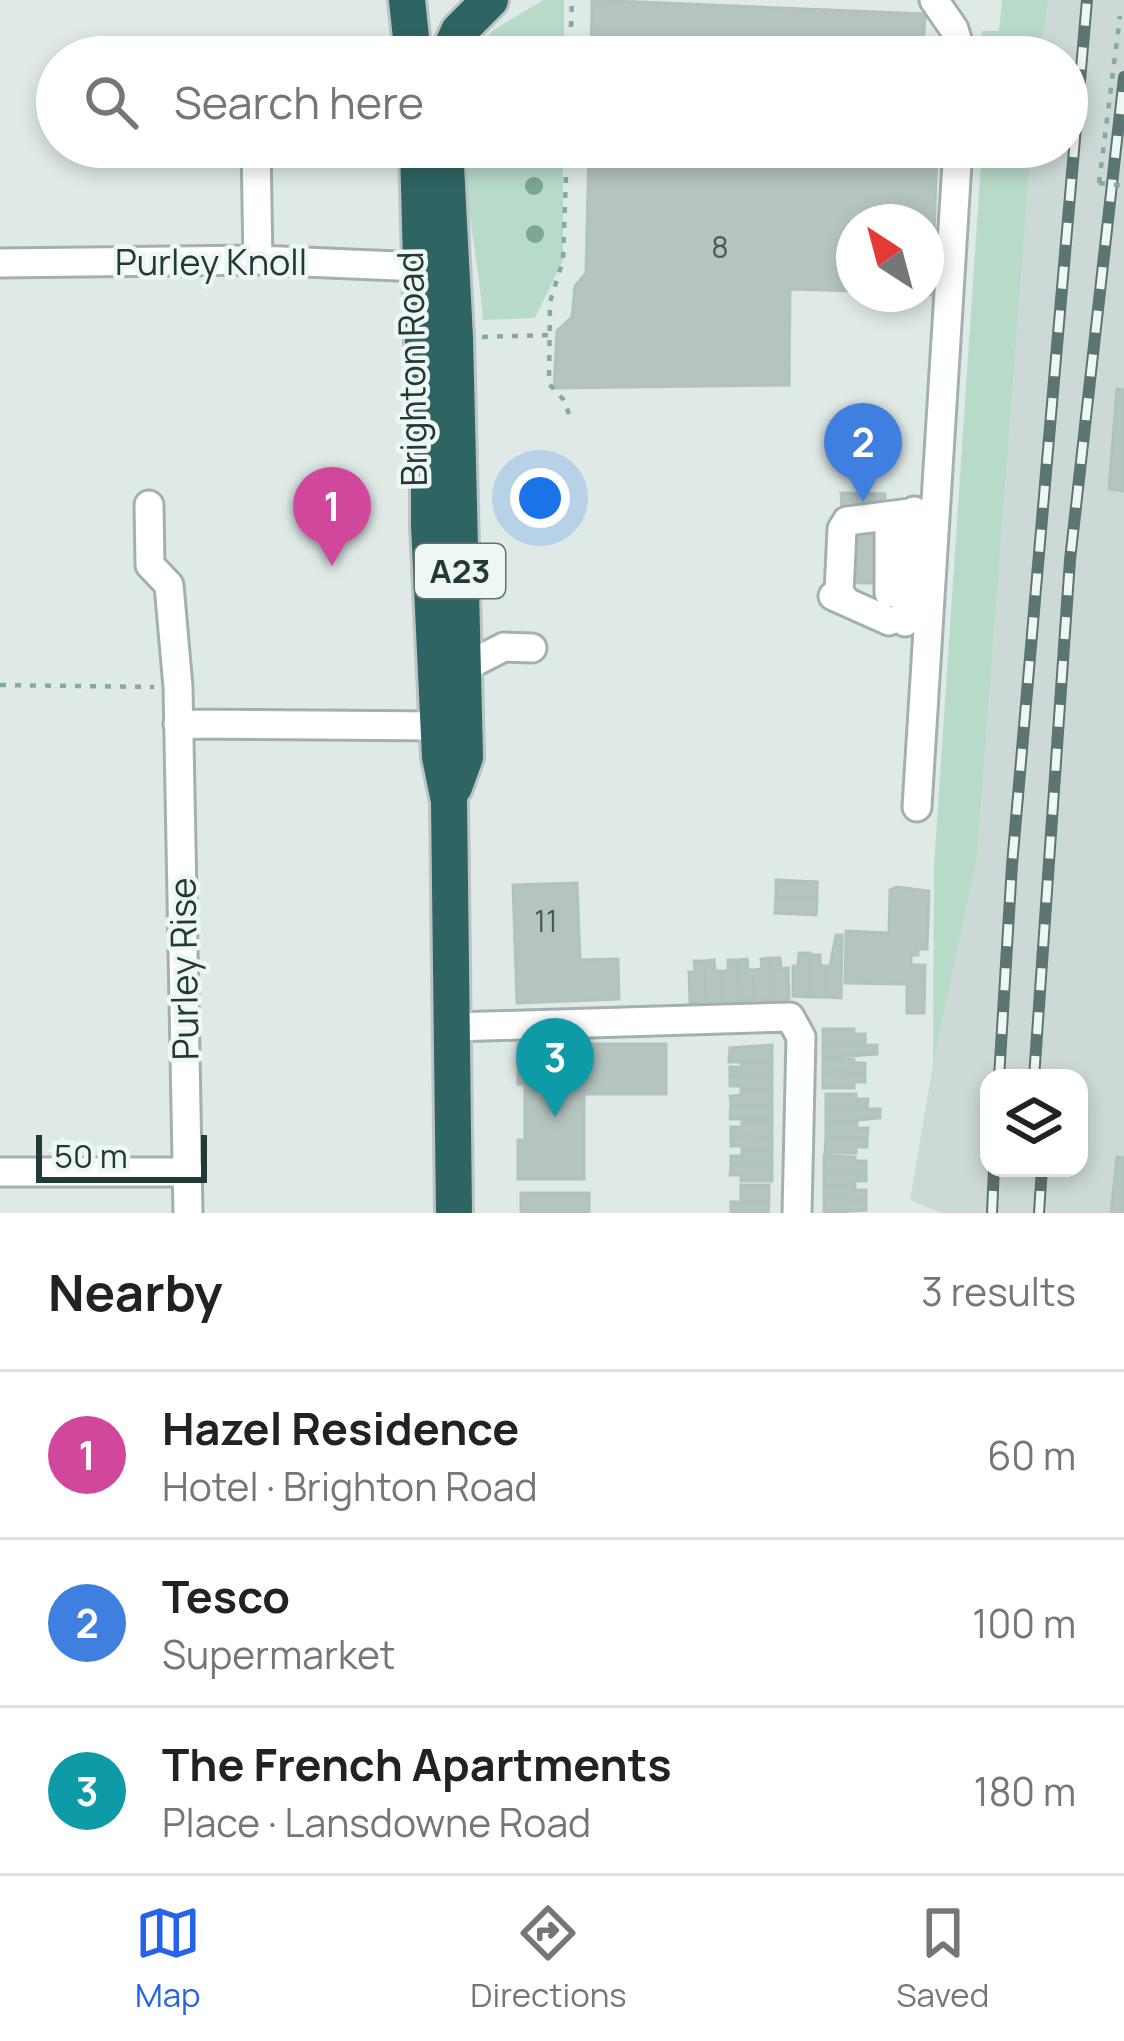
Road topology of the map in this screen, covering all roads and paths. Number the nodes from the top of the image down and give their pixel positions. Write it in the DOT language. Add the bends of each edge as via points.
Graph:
graph roads {
  1 [pos="407,0"];
  2 [pos="490,0"];
  3 [pos="572,0"];
  4 [pos="934,0"];
  5 [pos="959,0"];
  6 [pos="1120,16"];
  7 [pos="954,29"];
  8 [pos="411,36"];
  9 [pos="457,36"];
  10 [pos="571,36"];
  11 [pos="956,36"];
  12 [pos="256,168"];
  13 [pos="419,168"];
  14 [pos="446,168"];
  15 [pos="566,168"];
  16 [pos="957,168"];
  17 [pos="1124,186"];
  18 [pos="258,260"];
  19 [pos="0,263"];
  20 [pos="421,267"];
  21 [pos="549,335"];
  22 [pos="455,338"];
  23 [pos="569,414"];
  24 [pos="938,499"];
  25 [pos="148,506"];
  26 [pos="910,513"];
  27 [pos="883,615"];
  28 [pos="532,648"];
  29 [pos="463,668"];
  30 [pos="0,685"];
  31 [pos="178,687"];
  32 [pos="178,724"];
  33 [pos="439,726"];
  34 [pos="449,801"];
  35 [pos="917,808"];
  36 [pos="454,1027"];
  37 [pos="0,1172"];
  38 [pos="189,1172"];
  39 [pos="188,1213"];
  40 [pos="454,1213"];
  41 [pos="797,1213"];
  1 -- 8 [label="highway"];
  2 -- 9 [label="highway"];
  3 -- 10 [label="path"];
  4 -- 7 [label="street"];
  5 -- 7 [label="street"];
  6 -- 17 [label="path, bridge" via="1100,183"];
  7 -- 11 [label="street"];
  12 -- 18 [label="street"];
  13 -- 20 [label="highway, Brighton Road / A23"];
  14 -- 22 [label="highway, Brighton Road / A23"];
  15 -- 21 [label="path" via="563,260"];
  16 -- 24 [label="street"];
  18 -- 19 [label="street, Purley Knoll"];
  18 -- 20 [label="street, Purley Knoll"];
  20 -- 33 [label="highway, Brighton Road / A23"];
  21 -- 22 [label="path"];
  21 -- 23 [label="path" via="550,388"];
  22 -- 29 [label="highway, Brighton Road / A23"];
  24 -- 26 [label="street"];
  24 -- 27 [label="street"];
  25 -- 31 [label="street, Purley Rise" via="150,565 169,585"];
  26 -- 27 [label="street"];
  26 -- 27 [label="street" via="858,519 842,529 839,593"];
  27 -- 35 [label="street"];
  28 -- 29 [label="street" via="504,647"];
  29 -- 34 [label="highway, Brighton Road / A23" via="465,757"];
  30 -- 31 [label="path"];
  31 -- 32 [label="street, Purley Rise"];
  32 -- 33 [label="street"];
  32 -- 38 [label="street, Purley Rise"];
  33 -- 34 [label="highway, Brighton Road / A23"];
  34 -- 36 [label="highway, Brighton Road / A23"];
  36 -- 40 [label="highway, Brighton Road / A23"];
  36 -- 41 [label="street" via="790,1016 801,1037"];
  37 -- 38 [label="street"];
  38 -- 39 [label="street, Purley Rise"];
}
